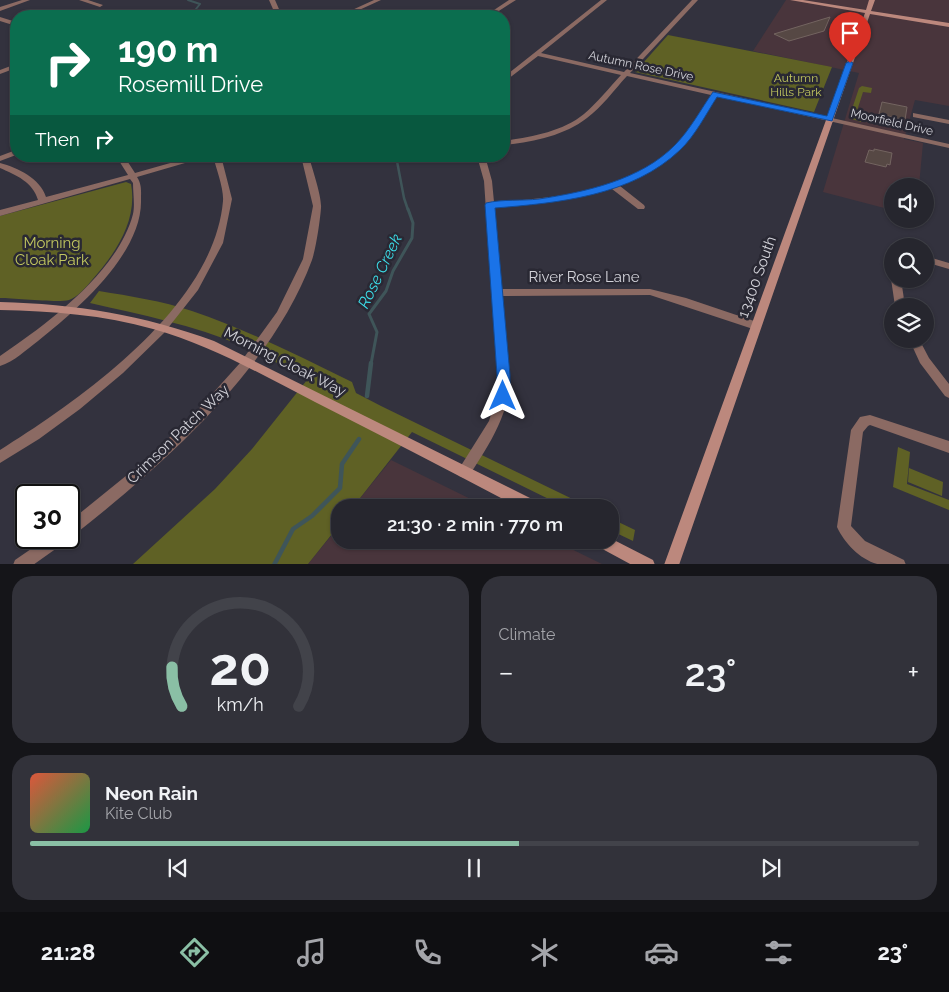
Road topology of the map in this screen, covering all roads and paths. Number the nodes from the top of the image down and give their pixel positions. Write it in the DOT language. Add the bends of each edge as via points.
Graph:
graph roads {
  1 [pos="27,0"];
  2 [pos="82,0"];
  3 [pos="378,0"];
  4 [pos="513,0"];
  5 [pos="604,0"];
  6 [pos="695,0"];
  7 [pos="793,0"];
  8 [pos="872,0"];
  9 [pos="100,5"];
  10 [pos="0,9"];
  11 [pos="356,10"];
  12 [pos="497,10"];
  13 [pos="868,12"];
  14 [pos="949,26"];
  15 [pos="536,54"];
  16 [pos="626,74"];
  17 [pos="510,75"];
  18 [pos="715,94"];
  19 [pos="916,115"];
  20 [pos="830,120"];
  21 [pos="949,122"];
  22 [pos="510,142"];
  23 [pos="949,146"];
  24 [pos="124,162"];
  25 [pos="184,162"];
  26 [pos="220,162"];
  27 [pos="307,162"];
  28 [pos="483,162"];
  29 [pos="0,165"];
  30 [pos="134,176"];
  31 [pos="613,185"];
  32 [pos="44,201"];
  33 [pos="490,205"];
  34 [pos="641,206"];
  35 [pos="0,213"];
  36 [pos="934,262"];
  37 [pos="949,266"];
  38 [pos="496,293"];
  39 [pos="0,306"];
  40 [pos="69,310"];
  41 [pos="756,326"];
  42 [pos="161,328"];
  43 [pos="918,348"];
  44 [pos="0,362"];
  45 [pos="248,362"];
  46 [pos="949,393"];
  47 [pos="949,447"];
  48 [pos="0,457"];
  49 [pos="464,472"];
  50 [pos="517,499"];
  51 [pos="80,522"];
  52 [pos="42,549"];
  53 [pos="618,549"];
  54 [pos="20,564"];
  55 [pos="648,564"];
  56 [pos="671,564"];
  57 [pos="899,564"];
  1 -- 10 [label="street"];
  2 -- 9 [label="street"];
  3 -- 11 [label="street"];
  4 -- 12 [label="street"];
  5 -- 15 [label="street"];
  6 -- 16 [label="street"];
  7 -- 13 [label="main road"];
  8 -- 13 [label="main road, 13400 South"];
  13 -- 14 [label="main road"];
  13 -- 20 [label="main road, 13400 South"];
  15 -- 16 [label="street, Autumn Rose Drive"];
  15 -- 17 [label="street"];
  16 -- 18 [label="street, Autumn Rose Drive"];
  16 -- 22 [label="street" via="586,116 571,125 539,137"];
  18 -- 20 [label="street, Autumn Rose Drive"];
  18 -- 31 [label="street" via="671,154"];
  19 -- 21 [label="street"];
  20 -- 23 [label="street, Moorfield Drive"];
  20 -- 41 [label="main road, 13400 South"];
  24 -- 30 [label="street"];
  25 -- 30 [label="street"];
  26 -- 42 [label="street" via="228,188 223,231 203,274"];
  27 -- 45 [label="street, Crimson Patch Way" via="316,200 315,225 308,253 287,304"];
  28 -- 33 [label="street"];
  29 -- 32 [label="street" via="32,181"];
  30 -- 32 [label="street"];
  30 -- 40 [label="street" via="139,202 131,233 107,271"];
  31 -- 33 [label="street" via="554,200"];
  31 -- 34 [label="street"];
  32 -- 35 [label="street"];
  33 -- 38 [label="street"];
  36 -- 37 [label="street"];
  38 -- 41 [label="street, River Rose Lane" via="650,292"];
  38 -- 49 [label="street" via="503,396 494,424"];
  39 -- 40 [label="main road, Morning Cloak Way"];
  40 -- 42 [label="main road, Morning Cloak Way"];
  40 -- 44 [label="street"];
  41 -- 56 [label="main road, 13400 South"];
  42 -- 45 [label="main road, Morning Cloak Way" via="211,344"];
  42 -- 48 [label="street" via="93,392"];
  43 -- 46 [label="street"];
  45 -- 49 [label="main road, Morning Cloak Way"];
  45 -- 51 [label="street, Crimson Patch Way" via="185,432 120,491"];
  47 -- 57 [label="street" via="880,422 864,421 857,430 844,528 858,545"];
  49 -- 50 [label="main road, Morning Cloak Way"];
  52 -- 54 [label="street"];
  53 -- 55 [label="main road"];
}
